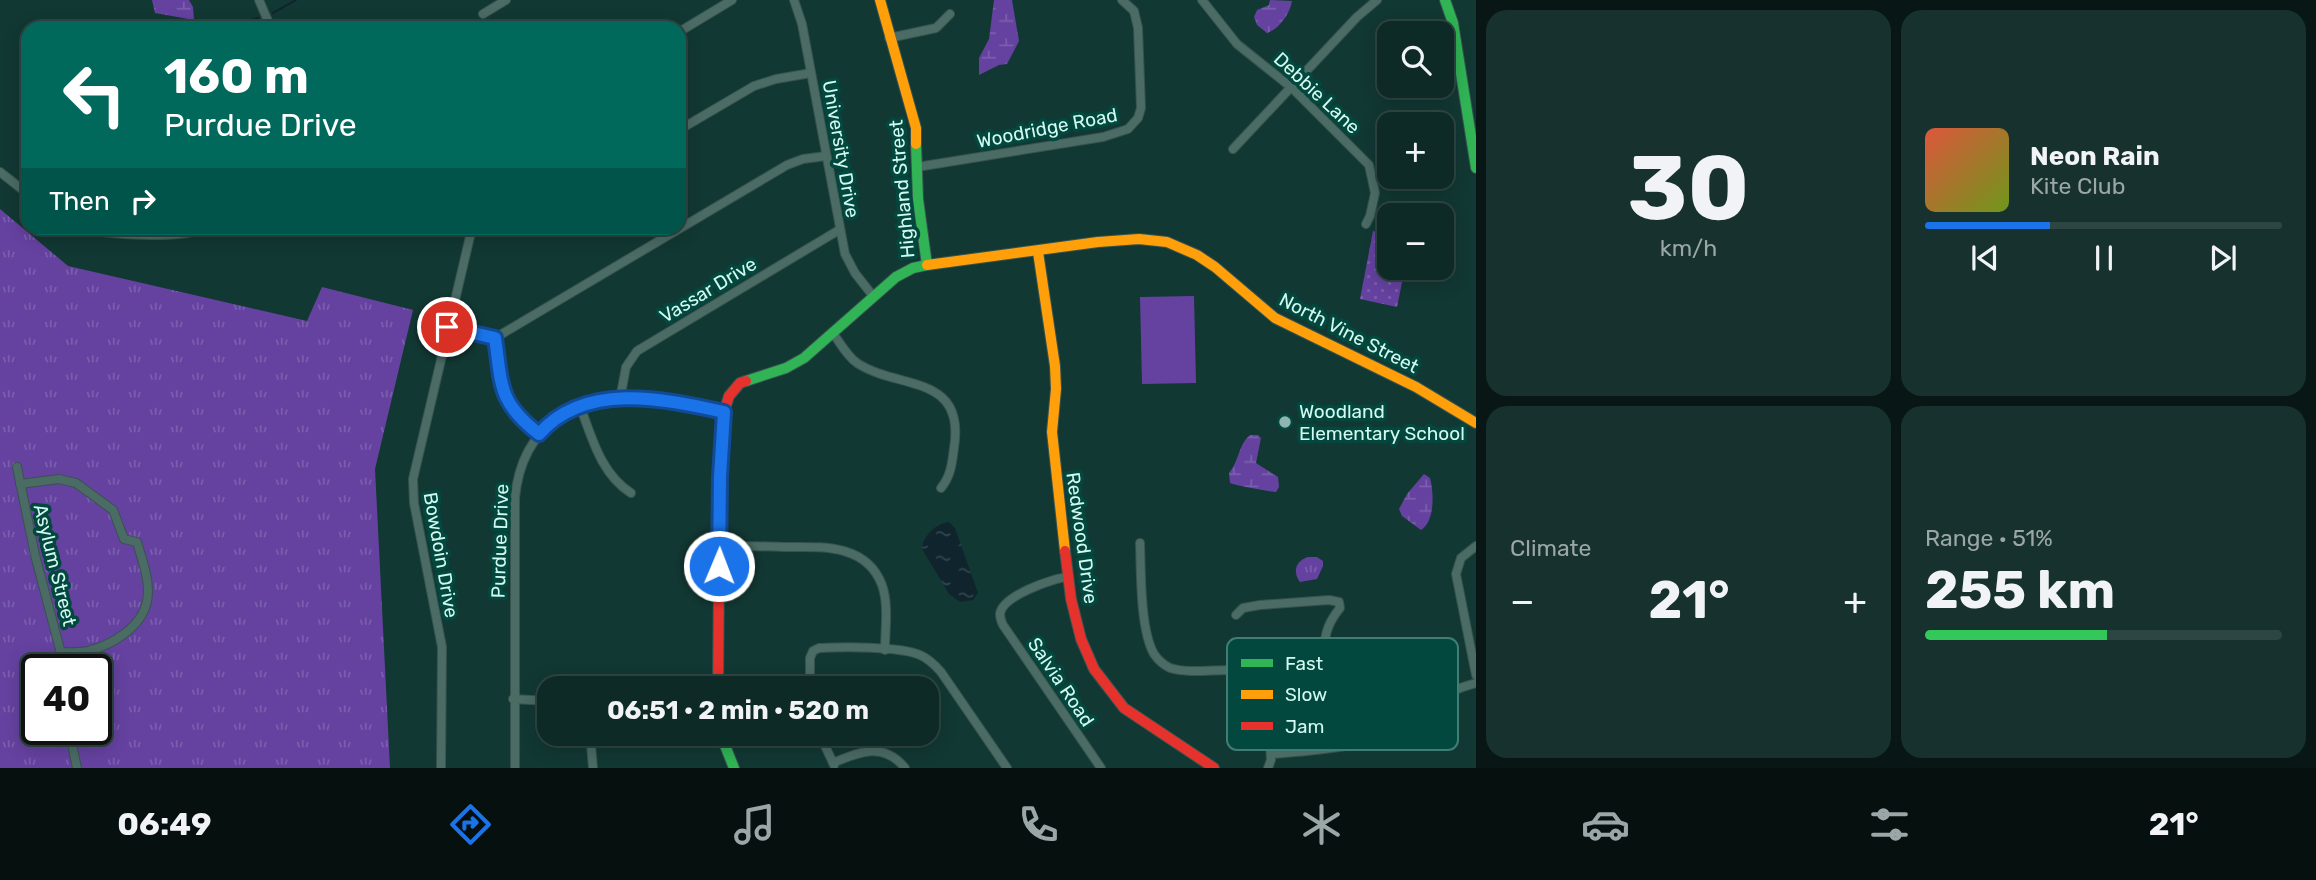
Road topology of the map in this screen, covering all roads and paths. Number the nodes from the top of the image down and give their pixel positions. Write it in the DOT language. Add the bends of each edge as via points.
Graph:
graph roads {
  1 [pos="258,0"];
  2 [pos="506,0"];
  3 [pos="733,0"];
  4 [pos="794,0"];
  5 [pos="880,0"];
  6 [pos="1122,0"];
  7 [pos="1202,0"];
  8 [pos="1377,0"];
  9 [pos="1445,0"];
  10 [pos="483,14"];
  11 [pos="950,14"];
  12 [pos="268,21"];
  13 [pos="686,28"];
  14 [pos="889,38"];
  15 [pos="811,73"];
  16 [pos="1292,88"];
  17 [pos="1470,99"];
  18 [pos="1472,116"];
  19 [pos="686,126"];
  20 [pos="1233,149"];
  21 [pos="826,156"];
  22 [pos="917,167"];
  23 [pos="1476,168"];
  24 [pos="0,172"];
  25 [pos="21,188"];
  26 [pos="686,224"];
  27 [pos="1366,224"];
  28 [pos="839,229"];
  29 [pos="470,235"];
  30 [pos="668,235"];
  31 [pos="1038,252"];
  32 [pos="927,265"];
  33 [pos="873,296"];
  34 [pos="447,327"];
  35 [pos="833,333"];
  36 [pos="495,338"];
  37 [pos="621,399"];
  38 [pos="580,406"];
  39 [pos="724,412"];
  40 [pos="1476,423"];
  41 [pos="539,434"];
  42 [pos="16,467"];
  43 [pos="20,484"];
  44 [pos="940,488"];
  45 [pos="631,493"];
  46 [pos="1140,543"];
  47 [pos="719,546"];
  48 [pos="1476,546"];
  49 [pos="1068,577"];
  50 [pos="1236,615"];
  51 [pos="1326,638"];
  52 [pos="885,650"];
  53 [pos="61,652"];
  54 [pos="1227,670"];
  55 [pos="1476,675"];
  56 [pos="718,676"];
  57 [pos="810,676"];
  58 [pos="1476,684"];
  59 [pos="1458,689"];
  60 [pos="513,699"];
  61 [pos="537,700"];
  62 [pos="72,745"];
  63 [pos="591,746"];
  64 [pos="725,746"];
  65 [pos="825,746"];
  66 [pos="1271,750"];
  67 [pos="1306,750"];
  68 [pos="1271,754"];
  69 [pos="834,766"];
  70 [pos="77,768"];
  71 [pos="441,768"];
  72 [pos="515,768"];
  73 [pos="593,768"];
  74 [pos="734,768"];
  75 [pos="905,768"];
  76 [pos="1007,768"];
  77 [pos="1101,768"];
  78 [pos="1214,768"];
  79 [pos="1268,768"];
  1 -- 12 [label="street"];
  2 -- 10 [label="street"];
  3 -- 13 [label="street"];
  4 -- 15 [label="street, University Drive"];
  5 -- 14 [label="street, Highland Street"];
  6 -- 22 [label="street, Woodridge Road" via="1136,16 1142,86 1140,111 1128,129"];
  7 -- 16 [label="street, Debbie Lane" via="1237,44"];
  8 -- 16 [label="street"];
  9 -- 17 [label="street"];
  11 -- 14 [label="street" via="936,28"];
  14 -- 22 [label="street, Highland Street" via="916,128"];
  15 -- 19 [label="street" via="754,86"];
  15 -- 21 [label="street, University Drive"];
  16 -- 20 [label="street"];
  16 -- 27 [label="street, Debbie Lane" via="1370,167 1375,193"];
  17 -- 18 [label="street"];
  18 -- 23 [label="street"];
  21 -- 26 [label="street" via="795,162"];
  21 -- 28 [label="street, University Drive"];
  22 -- 32 [label="street, Highland Street"];
  24 -- 25 [label="street"];
  28 -- 33 [label="street, University Drive" via="849,264"];
  28 -- 37 [label="street, Vassar Drive" via="637,351 624,372"];
  29 -- 34 [label="street, Bowdoin Drive"];
  30 -- 36 [label="street"];
  31 -- 32 [label="street, North Vine Street"];
  31 -- 40 [label="street, North Vine Street" via="1139,239 1175,244 1215,267 1275,318 1416,387"];
  31 -- 49 [label="street, Redwood Drive" via="1055,366 1052,440"];
  32 -- 33 [label="street, Highland Street" via="902,273"];
  33 -- 35 [label="street, Highland Street"];
  34 -- 36 [label="street"];
  34 -- 71 [label="street, Bowdoin Drive" via="412,483 441,642"];
  35 -- 39 [label="street, Highland Street" via="786,369 738,384"];
  35 -- 44 [label="street" via="857,363 932,390 948,404 955,443 950,473"];
  36 -- 41 [label="street" via="507,402"];
  37 -- 38 [label="street, Purdue Drive"];
  37 -- 39 [label="street, Purdue Drive" via="661,399"];
  38 -- 41 [label="street, Purdue Drive" via="559,416"];
  38 -- 45 [label="street" via="602,462"];
  39 -- 47 [label="street, Highland Street"];
  41 -- 60 [label="street, Purdue Drive" via="522,463 515,492"];
  42 -- 43 [label="street, Asylum Street"];
  43 -- 53 [label="street, Asylum Street"];
  43 -- 53 [label="street" via="60,479 96,496 113,510 124,539 137,542 146,574 147,601 134,628 101,647"];
  46 -- 54 [label="street" via="1146,622 1156,657 1175,669"];
  47 -- 52 [label="street" via="827,547 859,557 873,569 884,595"];
  47 -- 56 [label="street, Highland Street"];
  48 -- 55 [label="street" via="1461,558 1456,574"];
  49 -- 77 [label="street, Salvia Road" via="1033,587 1000,613 1003,625"];
  49 -- 78 [label="street, Redwood Drive" via="1084,647 1118,702"];
  50 -- 51 [label="street" via="1243,608 1339,602"];
  52 -- 57 [label="street" via="816,650 810,658"];
  52 -- 76 [label="street" via="914,653 935,665"];
  58 -- 59 [label="street"];
  60 -- 61 [label="street"];
  60 -- 72 [label="street, Purdue Drive"];
  62 -- 70 [label="street"];
  63 -- 73 [label="street"];
  64 -- 74 [label="street"];
  65 -- 69 [label="street"];
  66 -- 68 [label="street"];
  67 -- 68 [label="street"];
  68 -- 79 [label="street"];
  69 -- 75 [label="street" via="856,753 875,751 889,754"];
}
